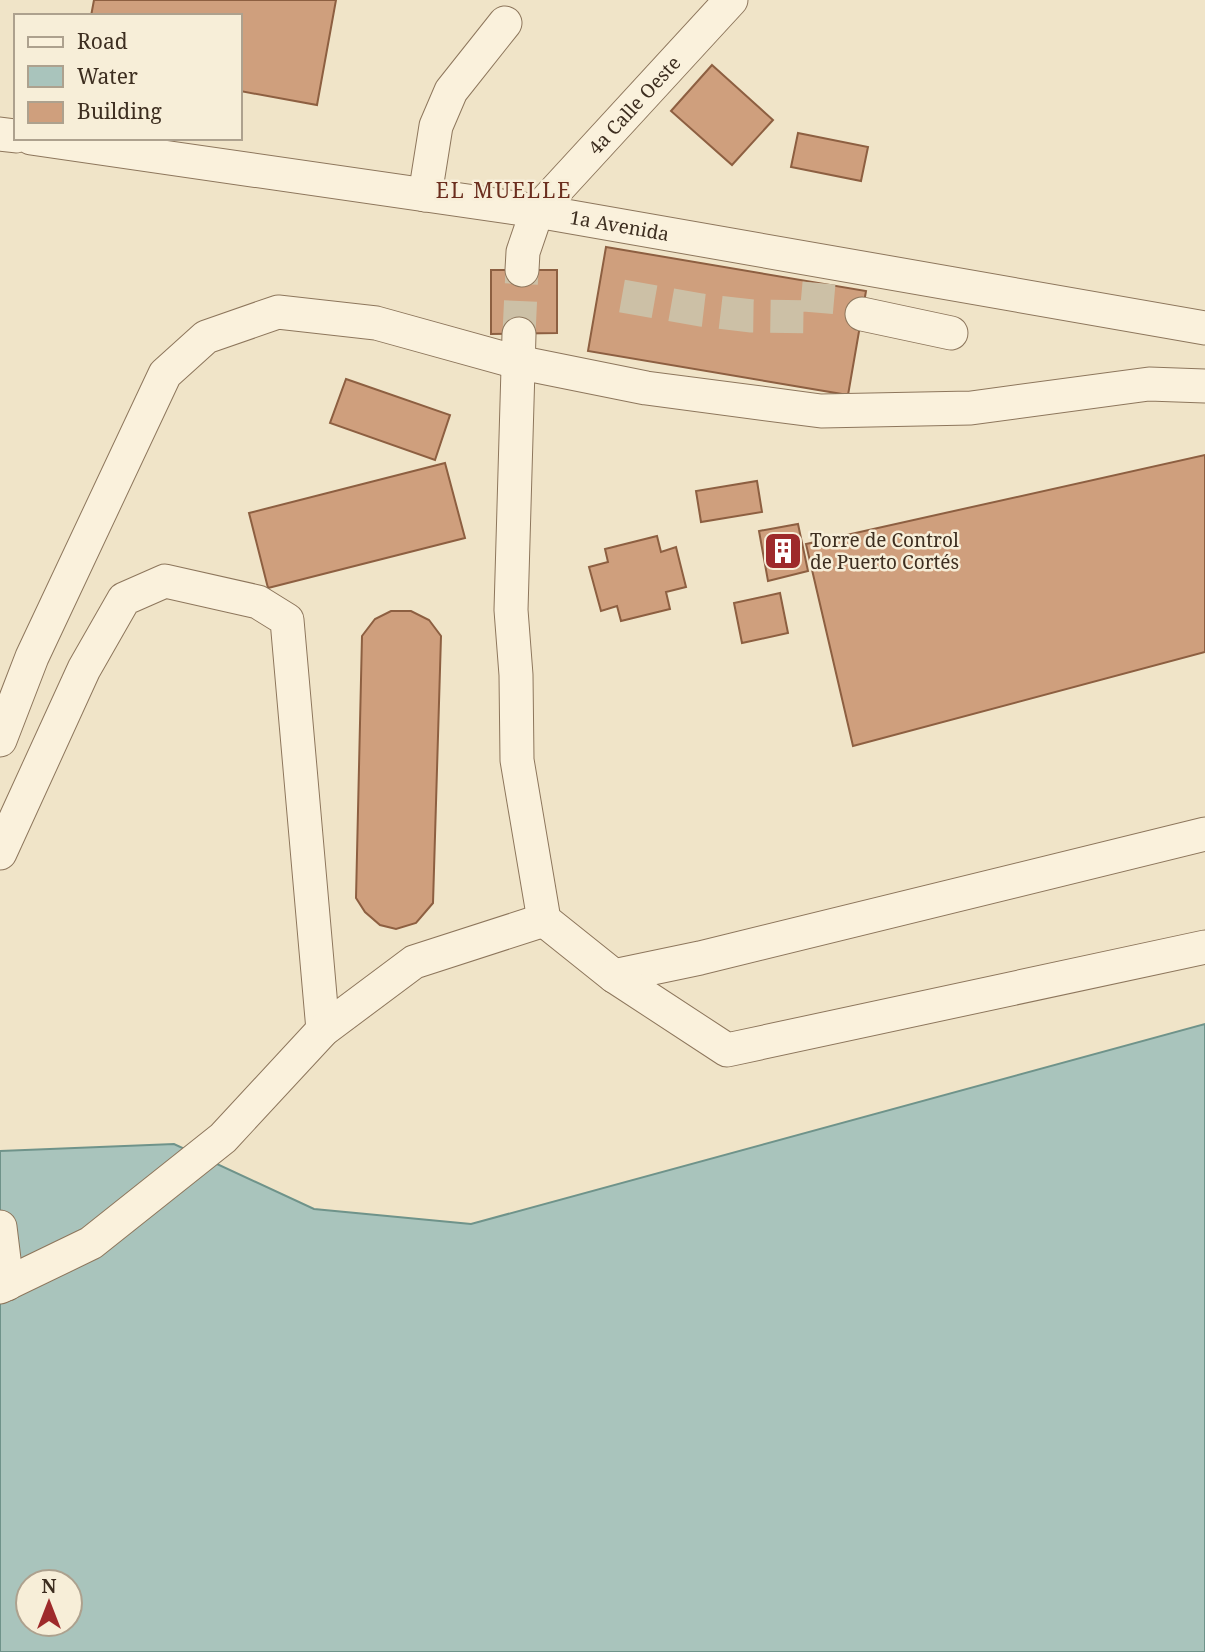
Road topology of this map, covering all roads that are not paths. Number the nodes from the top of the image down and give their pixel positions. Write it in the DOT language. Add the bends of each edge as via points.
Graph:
graph roads {
  1 [pos="731,0"];
  2 [pos="505,23"];
  3 [pos="45,140"];
  4 [pos="425,195"];
  5 [pos="537,211"];
  6 [pos="522,270"];
  7 [pos="862,314"];
  8 [pos="1205,328"];
  9 [pos="951,333"];
  10 [pos="518,348"];
  11 [pos="1205,386"];
  12 [pos="0,740"];
  13 [pos="1205,834"];
  14 [pos="0,853"];
  15 [pos="544,920"];
  16 [pos="1205,947"];
  17 [pos="614,976"];
  18 [pos="323,1030"];
  19 [pos="0,1227"];
  20 [pos="4,1286"];
  1 -- 5 [label="street, 4a Calle Oeste"];
  2 -- 4 [label="street" via="451,91 436,126"];
  3 -- 4 [label="street, 1a Avenida"];
  4 -- 5 [label="street, 1a Avenida"];
  5 -- 6 [label="street"];
  5 -- 8 [label="street, 1a Avenida" via="820,272"];
  7 -- 9 [label="street"];
  10 -- 11 [label="street" via="646,388 821,411 971,408 1149,384"];
  10 -- 12 [label="street" via="376,323 278,312 206,337 165,374 32,657"];
  10 -- 15 [label="street" via="511,610 517,760"];
  13 -- 17 [label="street"];
  14 -- 18 [label="street" via="84,669 124,599 164,581 258,602 287,620"];
  15 -- 17 [label="street"];
  15 -- 18 [label="street" via="414,962"];
  16 -- 17 [label="street" via="727,1050"];
  18 -- 20 [label="street" via="223,1138 91,1243"];
  19 -- 20 [label="street"];
}
